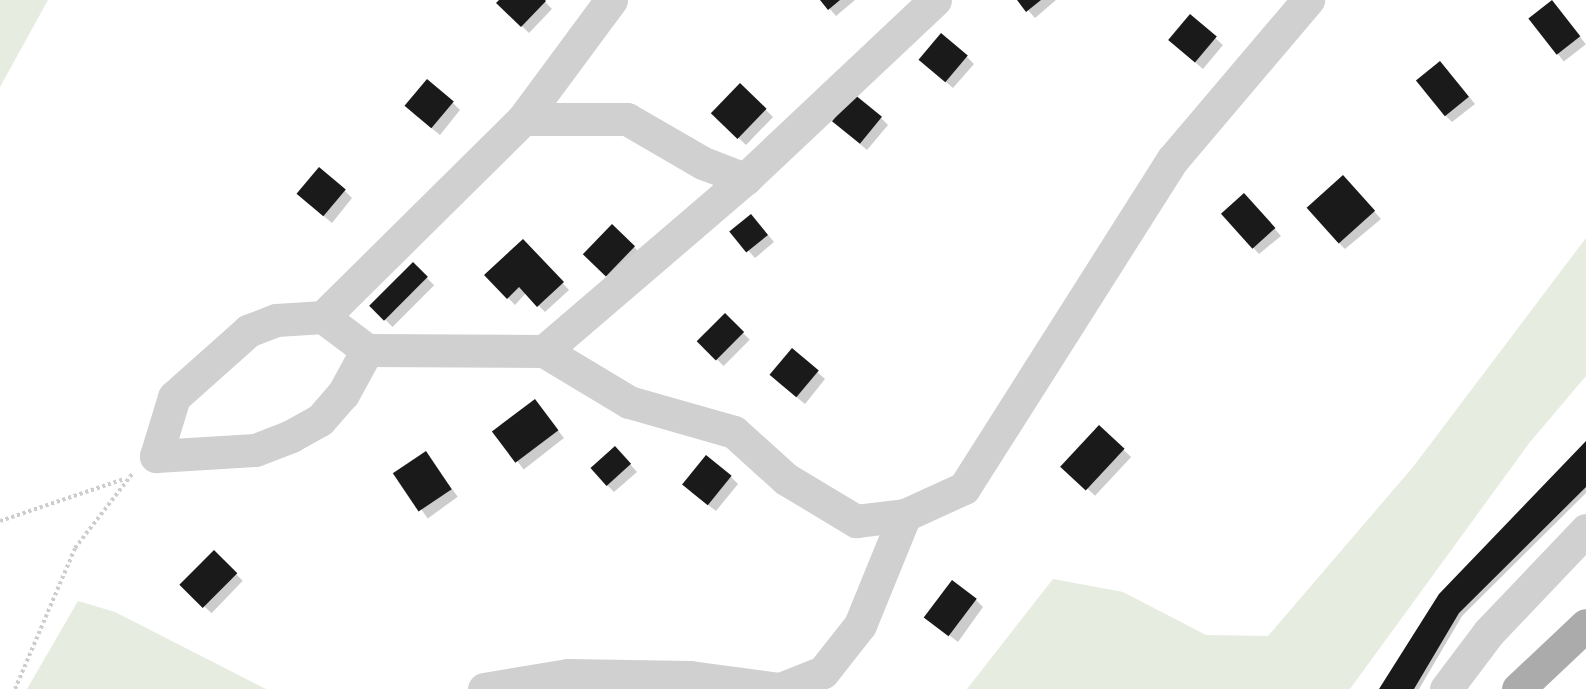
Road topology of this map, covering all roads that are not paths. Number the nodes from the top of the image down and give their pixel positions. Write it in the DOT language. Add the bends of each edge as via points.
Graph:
graph roads {
  1 [pos="611,0"];
  2 [pos="935,0"];
  3 [pos="1308,0"];
  4 [pos="523,119"];
  5 [pos="745,179"];
  6 [pos="323,317"];
  7 [pos="367,350"];
  8 [pos="544,351"];
  9 [pos="905,515"];
  10 [pos="1586,530"];
  11 [pos="1586,625"];
  12 [pos="484,689"];
  13 [pos="1446,689"];
  14 [pos="1518,689"];
  1 -- 4 [label="street"];
  2 -- 5 [label="street"];
  3 -- 9 [label="street" via="1173,159 964,488"];
  4 -- 5 [label="street" via="627,119 703,163"];
  4 -- 6 [label="street"];
  5 -- 8 [label="street"];
  6 -- 7 [label="street"];
  6 -- 7 [label="street" via="276,320 248,331 174,397 156,456 255,450 291,436 320,420 343,394"];
  7 -- 8 [label="street"];
  8 -- 9 [label="street" via="628,402 734,432 786,479 856,521"];
  9 -- 12 [label="street" via="860,625 823,672 780,689 690,677 568,675"];
  10 -- 13 [label="street" via="1489,632"];
  11 -- 14 [label="main road"];
}
